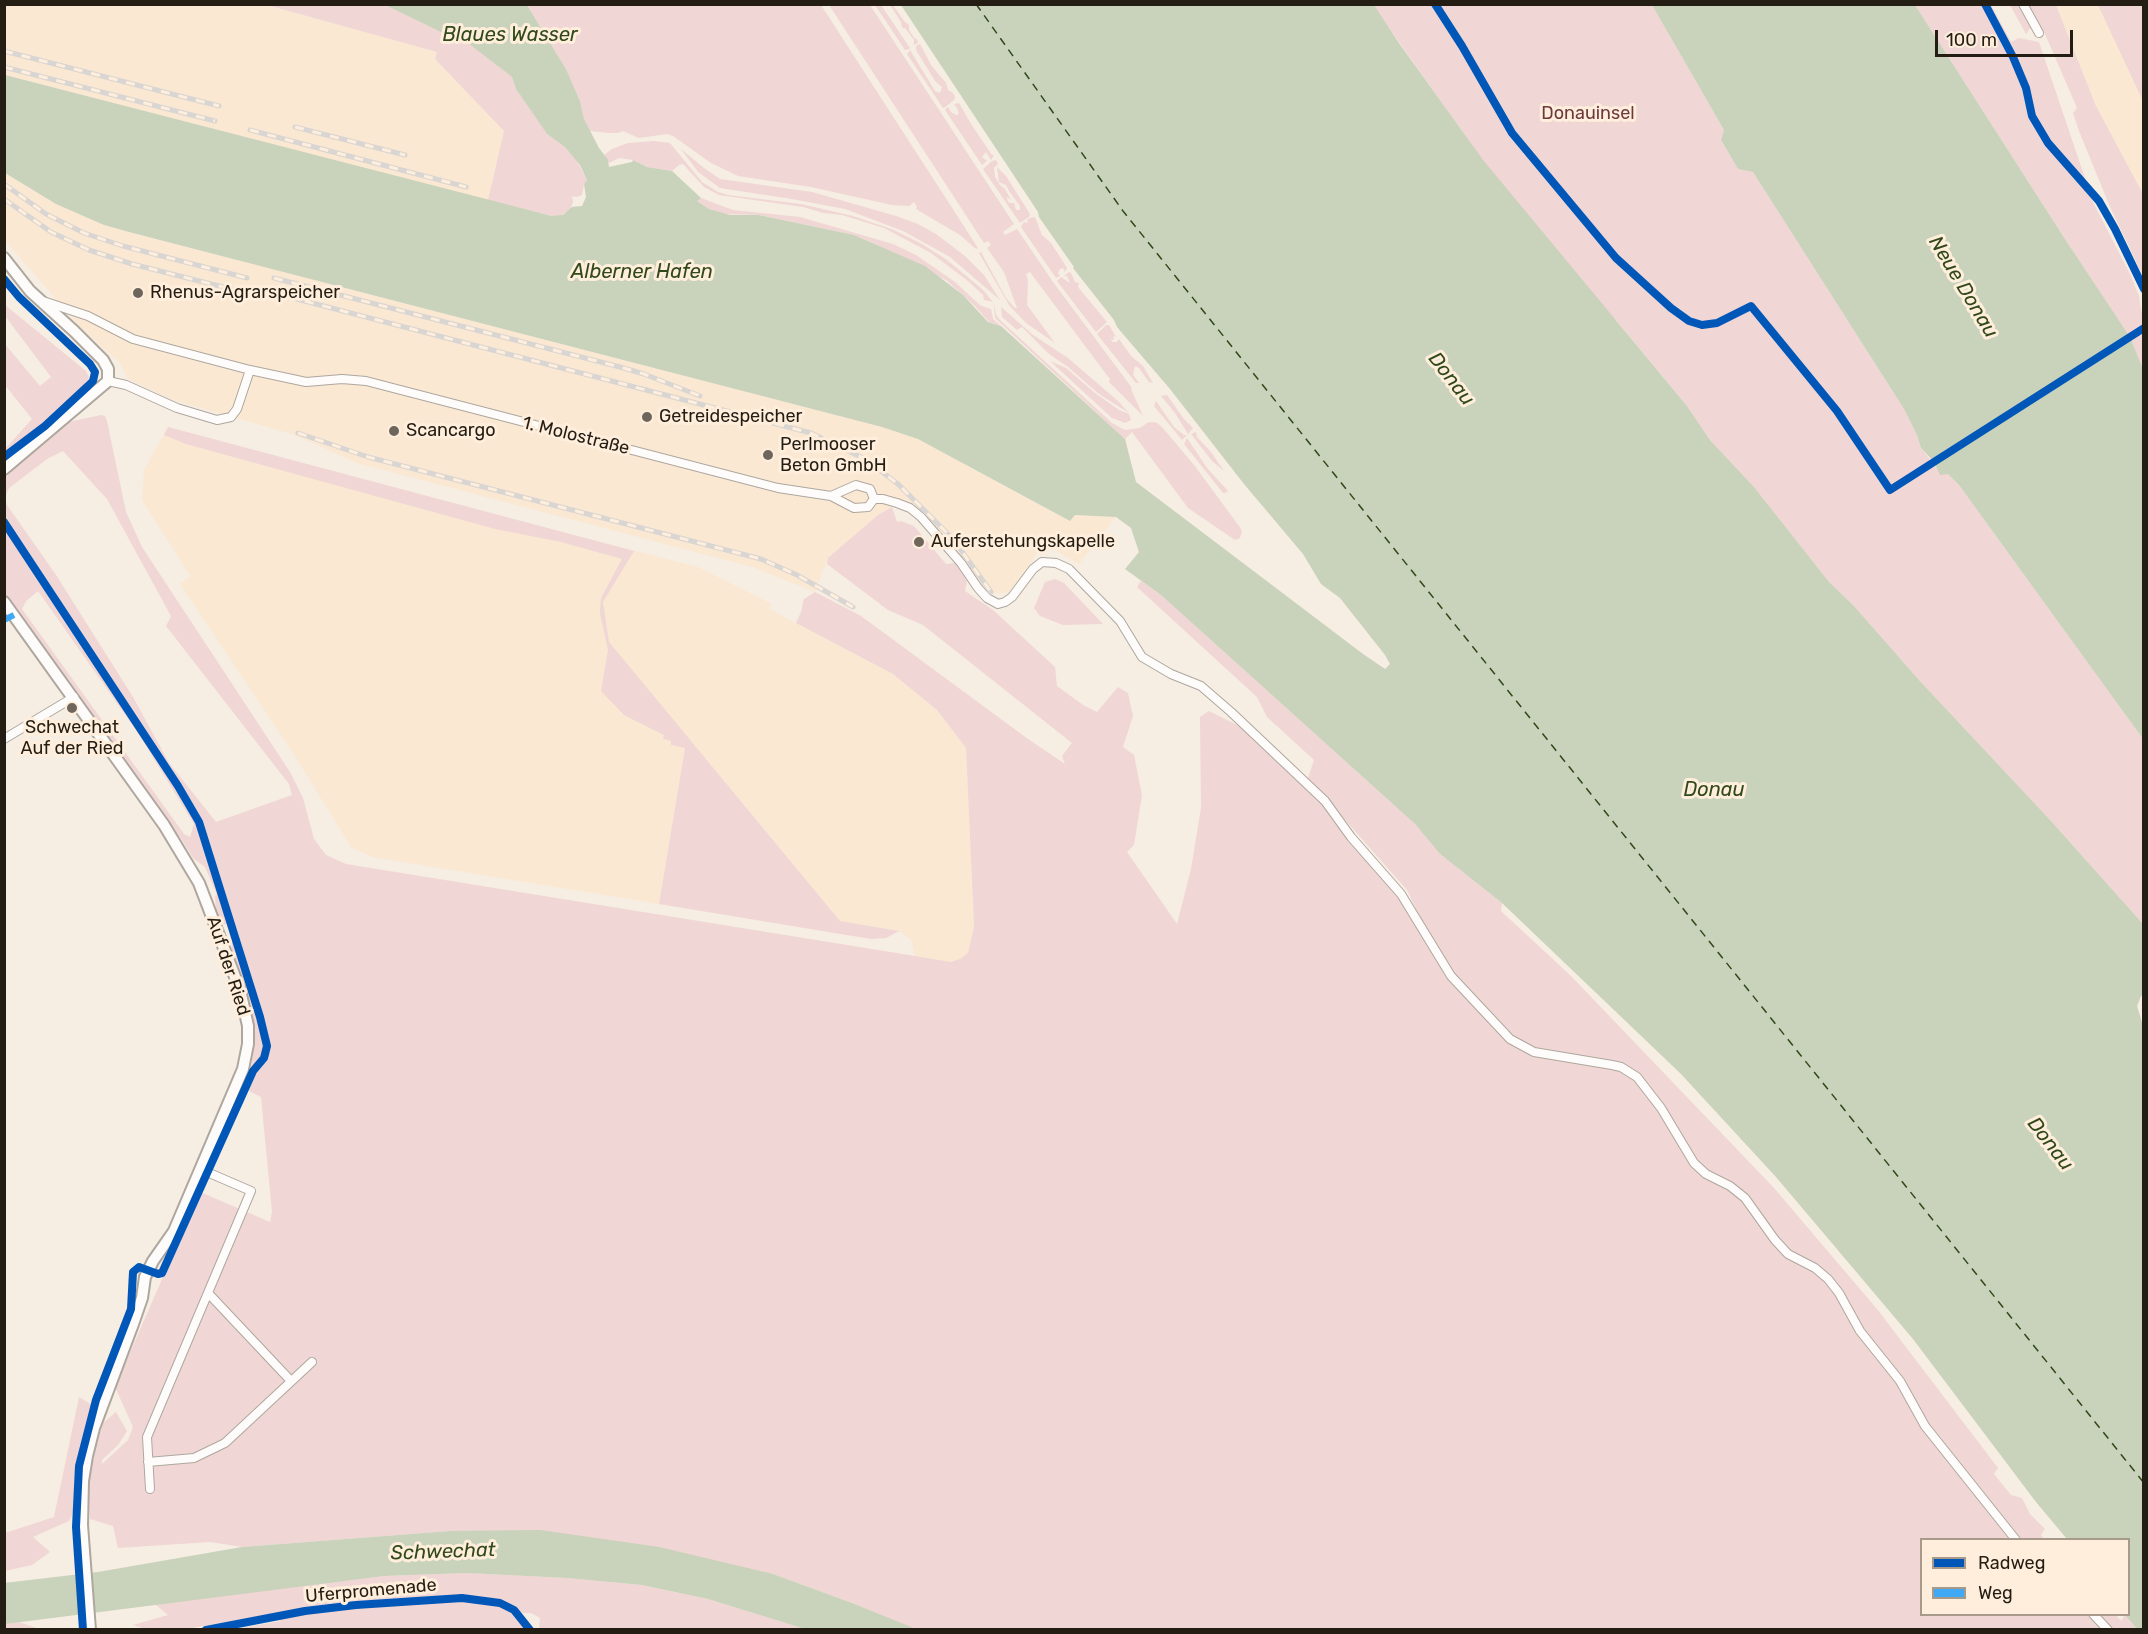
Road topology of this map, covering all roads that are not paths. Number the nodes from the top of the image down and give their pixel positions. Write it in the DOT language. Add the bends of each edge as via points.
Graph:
graph roads {
  1 [pos="2023,4"];
  2 [pos="2039,33"];
  3 [pos="4,258"];
  4 [pos="39,299"];
  5 [pos="250,370"];
  6 [pos="108,381"];
  7 [pos="4,469"];
  8 [pos="831,496"];
  9 [pos="874,499"];
  10 [pos="4,602"];
  11 [pos="74,697"];
  12 [pos="4,739"];
  13 [pos="200,1168"];
  14 [pos="209,1294"];
  15 [pos="312,1362"];
  16 [pos="291,1380"];
  17 [pos="148,1462"];
  18 [pos="150,1489"];
  19 [pos="2015,1538"];
  20 [pos="2095,1616"];
  21 [pos="90,1629"];
  22 [pos="2108,1629"];
  1 -- 2 [label="street"];
  3 -- 4 [label="main road"];
  4 -- 5 [label="street, 1. Molostraße" via="88,316 133,339"];
  4 -- 6 [label="main road" via="103,360"];
  5 -- 6 [label="street" via="237,409 231,417 217,420"];
  5 -- 8 [label="street, 1. Molostraße" via="306,382 366,381 778,488"];
  6 -- 7 [label="main road"];
  8 -- 9 [label="street, 1. Molostraße" via="861,509"];
  8 -- 9 [label="street, 1. Molostraße" via="856,485 870,489"];
  9 -- 19 [label="street" via="897,503 921,517 978,588 998,604 1012,597 1042,562 1056,562 1069,569 1120,621 1142,657 1201,686 1325,801 1401,894 1451,976 1510,1039 1534,1052 1621,1067 1637,1077 1694,1163 1745,1198 1788,1254 1828,1279 1860,1331 1903,1386 1925,1426"];
  10 -- 11 [label="main road, Auf der Ried"];
  11 -- 12 [label="street"];
  11 -- 13 [label="main road, Auf der Ried" via="199,882 246,1012 248,1044 243,1069"];
  13 -- 14 [label="street" via="251,1191"];
  13 -- 21 [label="main road, Auf der Ried" via="174,1231 146,1277 87,1456 82,1539"];
  14 -- 16 [label="street"];
  14 -- 17 [label="street" via="147,1437"];
  15 -- 16 [label="street"];
  16 -- 17 [label="street" via="225,1443 194,1458"];
  17 -- 18 [label="street"];
  20 -- 22 [label="street"];
}
